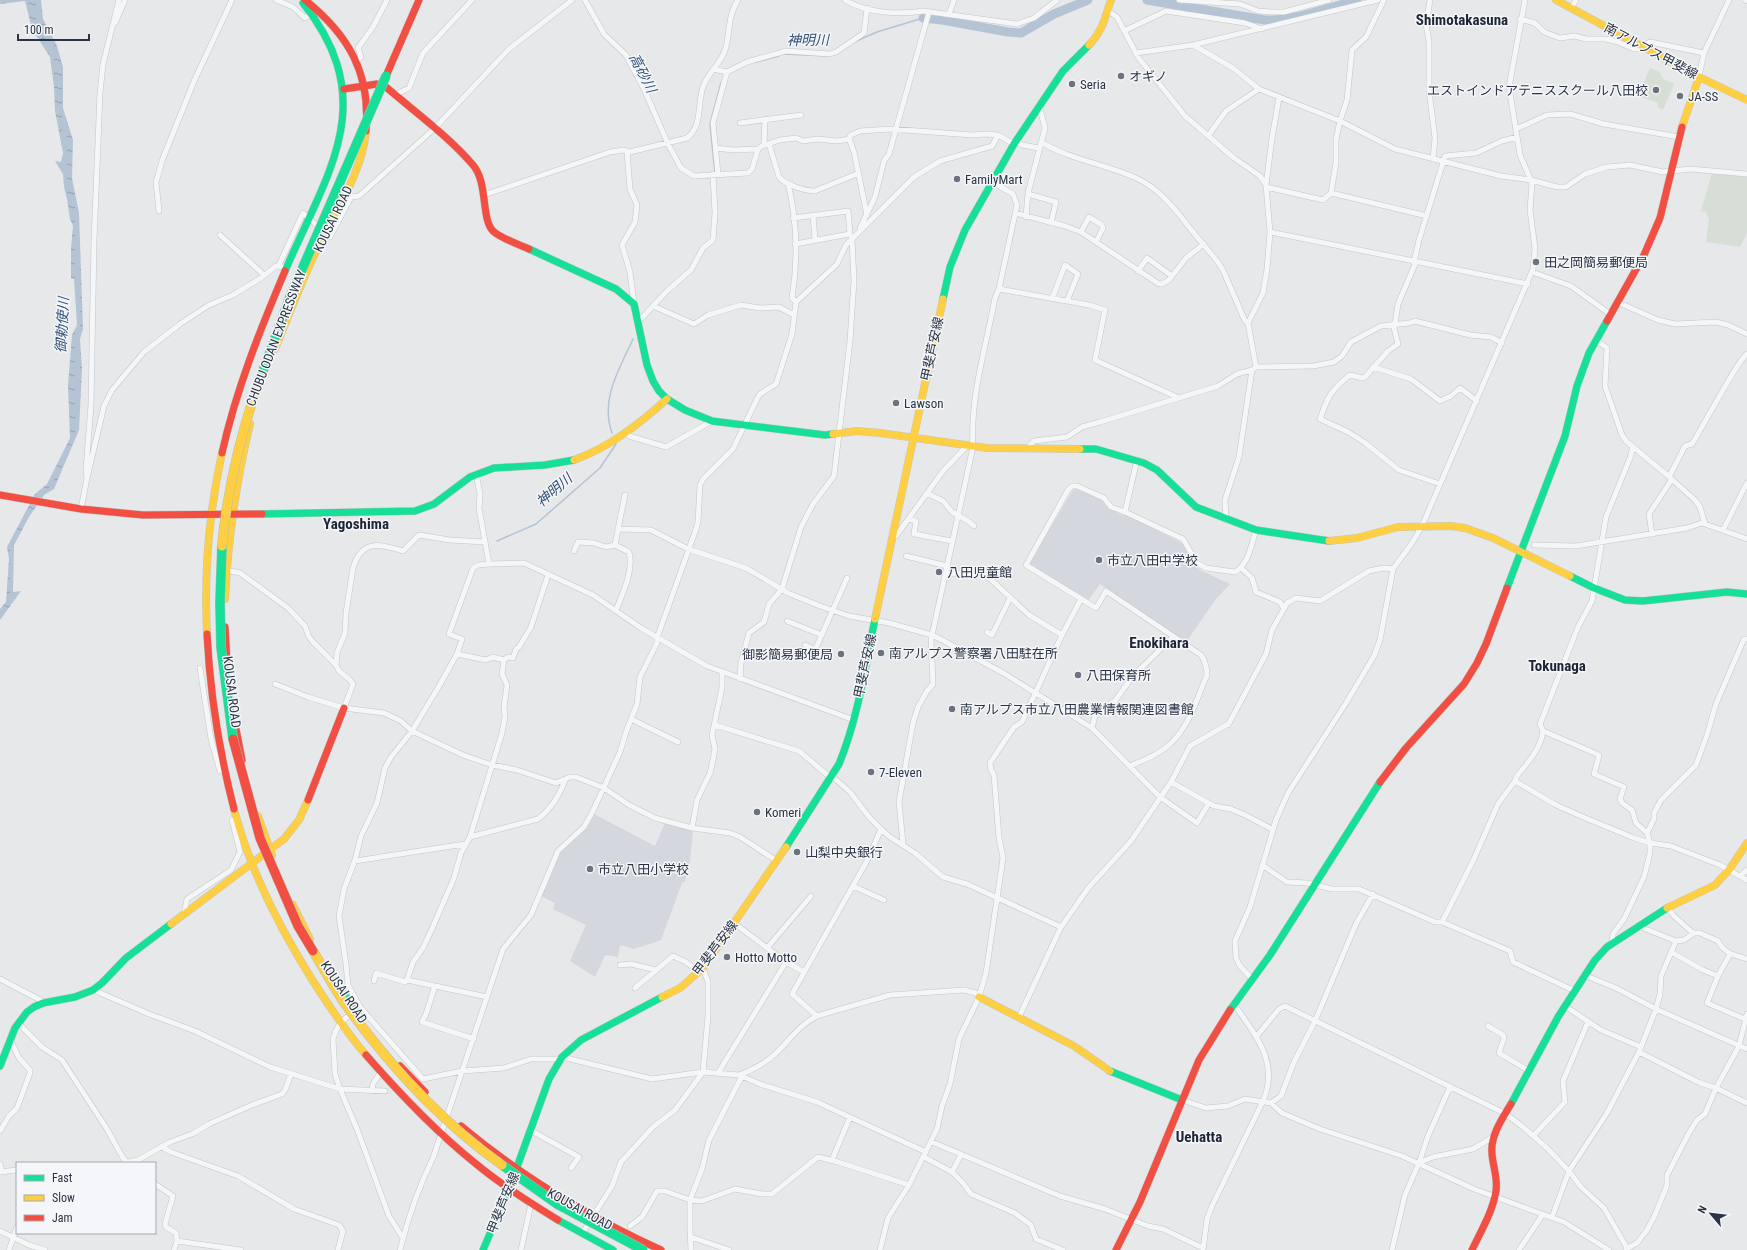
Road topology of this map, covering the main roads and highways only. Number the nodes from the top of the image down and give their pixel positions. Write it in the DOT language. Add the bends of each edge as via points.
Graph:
graph roads {
  1 [pos="300,0"];
  2 [pos="305,0"];
  3 [pos="419,0"];
  4 [pos="1556,0"];
  5 [pos="1111,1"];
  6 [pos="1698,77"];
  7 [pos="364,86"];
  8 [pos="344,89"];
  9 [pos="1747,100"];
  10 [pos="667,398"];
  11 [pos="912,438"];
  12 [pos="0,495"];
  13 [pos="231,515"];
  14 [pos="212,516"];
  15 [pos="1521,551"];
  16 [pos="1747,594"];
  17 [pos="344,708"];
  18 [pos="1747,843"];
  19 [pos="269,850"];
  20 [pos="251,863"];
  21 [pos="979,997"];
  22 [pos="0,1066"];
  23 [pos="1182,1100"];
  24 [pos="516,1169"];
  25 [pos="509,1189"];
  26 [pos="536,1190"];
  27 [pos="483,1250"];
  28 [pos="613,1250"];
  29 [pos="643,1250"];
  30 [pos="652,1250"];
  31 [pos="661,1250"];
  32 [pos="1116,1250"];
  33 [pos="1472,1250"];
  1 -- 8 [label="main road, KOUSAI ROAD" via="312,13 330,45"];
  2 -- 7 [label="main road, KOUSAI ROAD" via="335,26 357,62"];
  3 -- 26 [label="main road, CHUBU ODAN EXPRESSWAY, bridge" via="279,323 257,381 240,441 227,504 221,566 220,627 224,690 242,782 260,839 283,897 326,976 379,1051 421,1098 475,1146"];
  4 -- 6 [label="main road, 南アルプス甲斐線"];
  5 -- 11 [label="main road, 甲斐芦安線" via="1098,36 1063,71 1039,105 965,230 950,268"];
  6 -- 9 [label="main road, 南アルプス甲斐線"];
  6 -- 15 [label="main road" via="1679,137 1658,224 1589,353 1576,386 1565,436"];
  7 -- 8 [label="main road"];
  7 -- 10 [label="main road" via="381,85 465,155 480,178 489,225 494,232 616,289 634,304 647,365 659,391"];
  7 -- 13 [label="main road, KOUSAI ROAD" via="367,112 360,161 348,196 299,289 263,380 245,443"];
  8 -- 14 [label="main road, KOUSAI ROAD" via="344,119 340,142 308,218 283,266 250,358 216,481"];
  10 -- 11 [label="main road" via="695,415 712,421 824,436 857,431"];
  10 -- 13 [label="main road" via="626,433 600,450 572,460 494,468 476,474 434,504 415,511"];
  11 -- 15 [label="main road" via="970,446 1096,449 1136,460 1156,470 1196,507 1256,530 1329,541 1357,538 1398,527 1465,528"];
  11 -- 24 [label="main road, 甲斐芦安線" via="854,720 844,752 832,777 701,970 680,988 581,1040 561,1058 548,1079"];
  12 -- 14 [label="main road" via="79,509 143,516"];
  13 -- 14 [label="main road"];
  13 -- 19 [label="main road, KOUSAI ROAD" via="226,570 225,633 232,710 247,779"];
  14 -- 20 [label="main road, KOUSAI ROAD" via="206,567 206,627 212,705 228,783"];
  15 -- 16 [label="main road" via="1594,588 1625,600 1727,592"];
  15 -- 23 [label="main road" via="1477,664 1464,684 1388,769 1360,809 1253,980 1220,1024 1202,1055"];
  17 -- 19 [label="main road" via="306,808 284,839"];
  18 -- 33 [label="main road" via="1719,882 1667,907 1612,943 1584,975 1564,1006 1493,1137 1491,1156 1497,1182 1495,1196"];
  19 -- 20 [label="main road"];
  19 -- 24 [label="main road, KOUSAI ROAD" via="292,902 331,974 404,1070 448,1114"];
  20 -- 22 [label="main road" via="119,964 95,989 44,1002 27,1012 18,1023"];
  20 -- 25 [label="main road, KOUSAI ROAD" via="292,948 340,1023 404,1100 440,1134"];
  21 -- 23 [label="main road" via="1074,1046 1108,1070"];
  23 -- 32 [label="main road"];
  24 -- 25 [label="main road, 甲斐芦安線"];
  24 -- 31 [label="main road, KOUSAI ROAD" via="592,1217"];
  25 -- 27 [label="main road, 甲斐芦安線"];
  25 -- 28 [label="main road, KOUSAI ROAD"];
  26 -- 29 [label="main road, CHUBU ODAN EXPRESSWAY, bridge" via="576,1216"];
  26 -- 30 [label="main road, CHUBU ODAN EXPRESSWAY, bridge" via="577,1214"];
}
